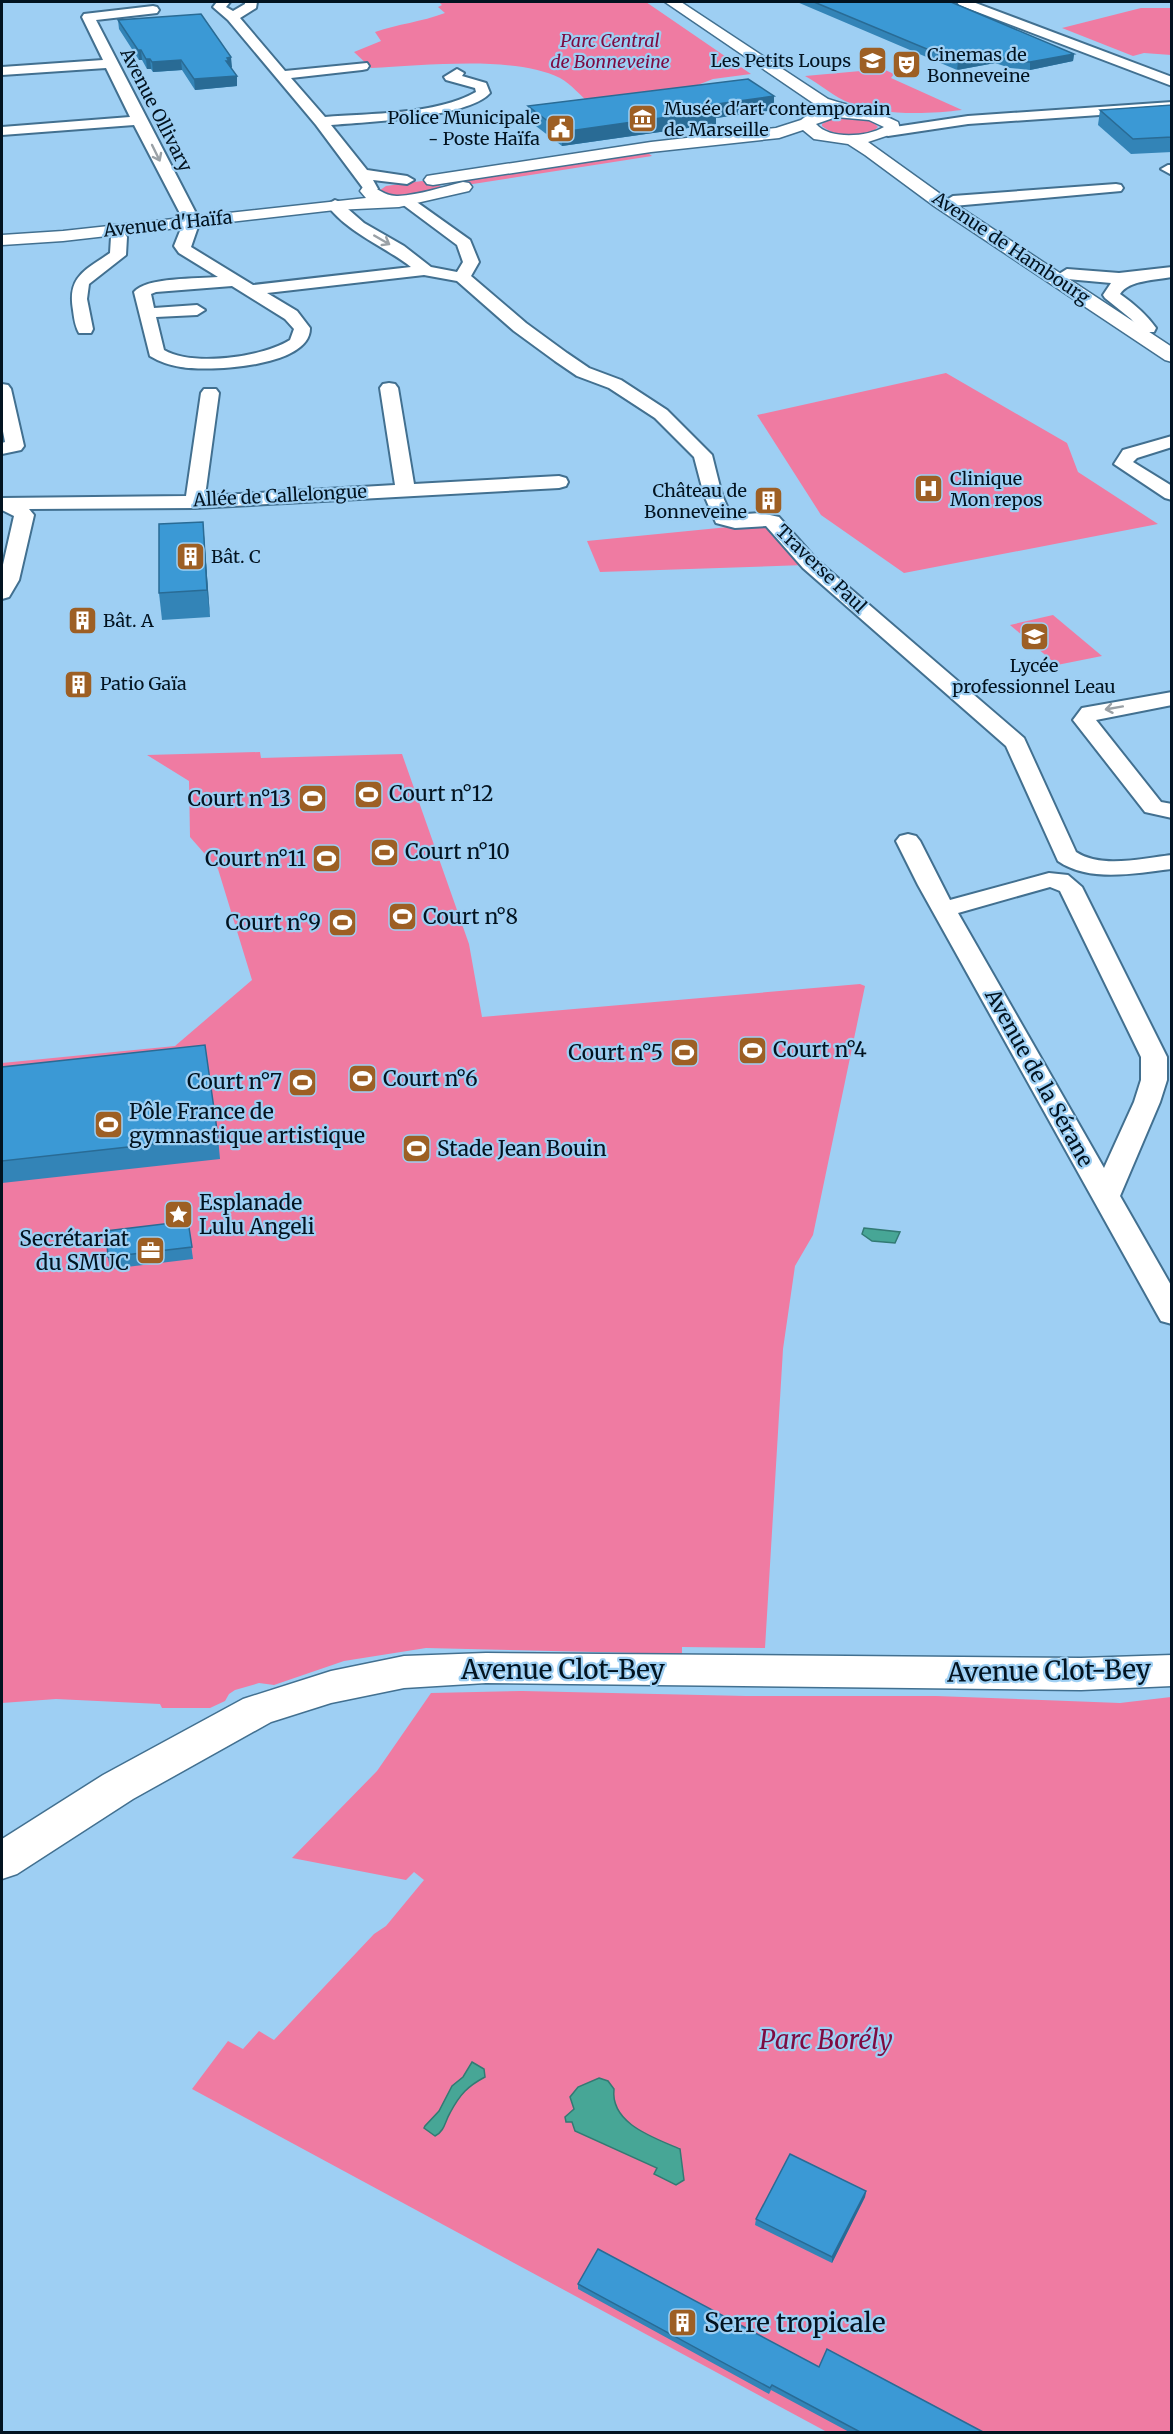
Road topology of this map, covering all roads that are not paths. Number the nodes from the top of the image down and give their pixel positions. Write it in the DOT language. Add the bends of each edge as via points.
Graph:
graph roads {
  1 [pos="224,2"];
  2 [pos="251,2"];
  3 [pos="659,2"];
  4 [pos="672,2"];
  5 [pos="963,2"];
  6 [pos="983,2"];
  7 [pos="153,10"];
  8 [pos="232,17"];
  9 [pos="110,64"];
  10 [pos="362,66"];
  11 [pos="2,71"];
  12 [pos="457,73"];
  13 [pos="1172,74"];
  14 [pos="281,75"];
  15 [pos="1172,82"];
  16 [pos="1172,101"];
  17 [pos="1172,106"];
  18 [pos="1145,107"];
  19 [pos="849,112"];
  20 [pos="873,115"];
  21 [pos="140,120"];
  22 [pos="811,120"];
  23 [pos="968,120"];
  24 [pos="321,122"];
  25 [pos="2,131"];
  26 [pos="888,132"];
  27 [pos="824,136"];
  28 [pos="851,139"];
  29 [pos="668,150"];
  30 [pos="367,185"];
  31 [pos="440,185"];
  32 [pos="1116,188"];
  33 [pos="402,201"];
  34 [pos="952,201"];
  35 [pos="335,205"];
  36 [pos="192,221"];
  37 [pos="115,230"];
  38 [pos="2,240"];
  39 [pos="425,270"];
  40 [pos="1172,272"];
  41 [pos="1067,274"];
  42 [pos="462,277"];
  43 [pos="1136,279"];
  44 [pos="236,281"];
  45 [pos="252,290"];
  46 [pos="197,310"];
  47 [pos="147,313"];
  48 [pos="1148,328"];
  49 [pos="85,329"];
  50 [pos="1172,344"];
  51 [pos="1172,356"];
  52 [pos="388,387"];
  53 [pos="2,388"];
  54 [pos="210,393"];
  55 [pos="1172,441"];
  56 [pos="2,448"];
  57 [pos="559,482"];
  58 [pos="405,489"];
  59 [pos="1172,494"];
  60 [pos="195,502"];
  61 [pos="2,504"];
  62 [pos="2,593"];
  63 [pos="1172,698"];
  64 [pos="1172,811"];
  65 [pos="908,841"];
  66 [pos="1172,862"];
  67 [pos="944,909"];
  68 [pos="1106,1196"];
  69 [pos="1172,1314"];
  70 [pos="1172,1670"];
  71 [pos="2,1861"];
  1 -- 8 [label="street" via="219,7"];
  2 -- 8 [label="street"];
  3 -- 22 [label="street" via="804,101"];
  4 -- 19 [label="street" via="822,102"];
  5 -- 15 [label="street"];
  6 -- 13 [label="street"];
  7 -- 9 [label="street, Avenue Ollivary" via="88,17"];
  8 -- 14 [label="street"];
  9 -- 11 [label="street"];
  9 -- 21 [label="street, Avenue Ollivary"];
  10 -- 14 [label="street"];
  12 -- 24 [label="street" via="451,77 481,86 483,93 477,99 451,106"];
  14 -- 24 [label="street"];
  16 -- 18 [label="street"];
  17 -- 18 [label="street"];
  18 -- 23 [label="street"];
  19 -- 20 [label="street"];
  19 -- 22 [label="street"];
  20 -- 23 [label="street"];
  20 -- 26 [label="street, Avenue de Hambourg" via="892,125"];
  21 -- 25 [label="street"];
  21 -- 36 [label="street, Avenue Ollivary, one-way"];
  22 -- 27 [label="street" via="810,130"];
  22 -- 29 [label="street" via="779,133"];
  23 -- 26 [label="street"];
  24 -- 30 [label="street"];
  26 -- 28 [label="street" via="873,138"];
  26 -- 34 [label="street, Avenue de Hambourg" via="900,159"];
  27 -- 28 [label="street"];
  27 -- 29 [label="street"];
  28 -- 51 [label="street, Avenue de Hambourg"];
  29 -- 31 [label="street"];
  30 -- 31 [label="street, Avenue d'Haïfa" via="407,180"];
  30 -- 33 [label="street" via="377,199"];
  30 -- 35 [label="street, Avenue d'Haïfa"];
  31 -- 33 [label="street, Avenue d'Haïfa" via="436,196"];
  32 -- 34 [label="street"];
  33 -- 35 [label="street, Avenue d'Haïfa"];
  33 -- 42 [label="street" via="464,243 471,262"];
  34 -- 41 [label="street, Avenue de Hambourg"];
  35 -- 36 [label="street, Avenue d'Haïfa"];
  35 -- 39 [label="street, one-way"];
  36 -- 37 [label="street, Avenue d'Haïfa"];
  36 -- 44 [label="street" via="182,246"];
  37 -- 38 [label="street, Avenue d'Haïfa"];
  37 -- 49 [label="street" via="119,237 118,255 81,281 77,294"];
  39 -- 42 [label="street"];
  39 -- 45 [label="street"];
  40 -- 43 [label="street"];
  41 -- 43 [label="street"];
  41 -- 48 [label="street, Avenue de Hambourg"];
  42 -- 66 [label="street, Traverse Paul" via="561,357 583,372 615,384 661,414 703,455 723,519 772,521 810,564 1016,744 1071,861 1094,867"];
  43 -- 48 [label="street" via="1118,286 1111,295"];
  44 -- 45 [label="street"];
  44 -- 47 [label="street" via="146,289 142,292"];
  45 -- 47 [label="street" via="291,315 302,328 293,346 217,364 173,362 156,352"];
  46 -- 47 [label="street"];
  48 -- 50 [label="street, Avenue de Hambourg"];
  52 -- 58 [label="street"];
  53 -- 56 [label="street" via="15,446"];
  54 -- 60 [label="street"];
  55 -- 59 [label="street" via="1130,454 1123,464"];
  57 -- 58 [label="street, Allée de Callelongue"];
  58 -- 60 [label="street, Allée de Callelongue"];
  60 -- 61 [label="street, Allée de Callelongue"];
  61 -- 62 [label="street" via="18,508 24,515 9,580"];
  63 -- 64 [label="street, one-way" via="1090,713 1084,720 1153,807"];
  65 -- 67 [label="street, Avenue de la Sérane"];
  67 -- 68 [label="street, Avenue de la Sérane"];
  67 -- 68 [label="street" via="1049,880 1059,880 1070,887 1154,1057 1154,1080 1147,1102"];
  68 -- 69 [label="street, Avenue de la Sérane"];
  70 -- 71 [label="street, Avenue Clot-Bey" via="1081,1674 486,1668 404,1672 331,1687 257,1710 118,1787"];
}
